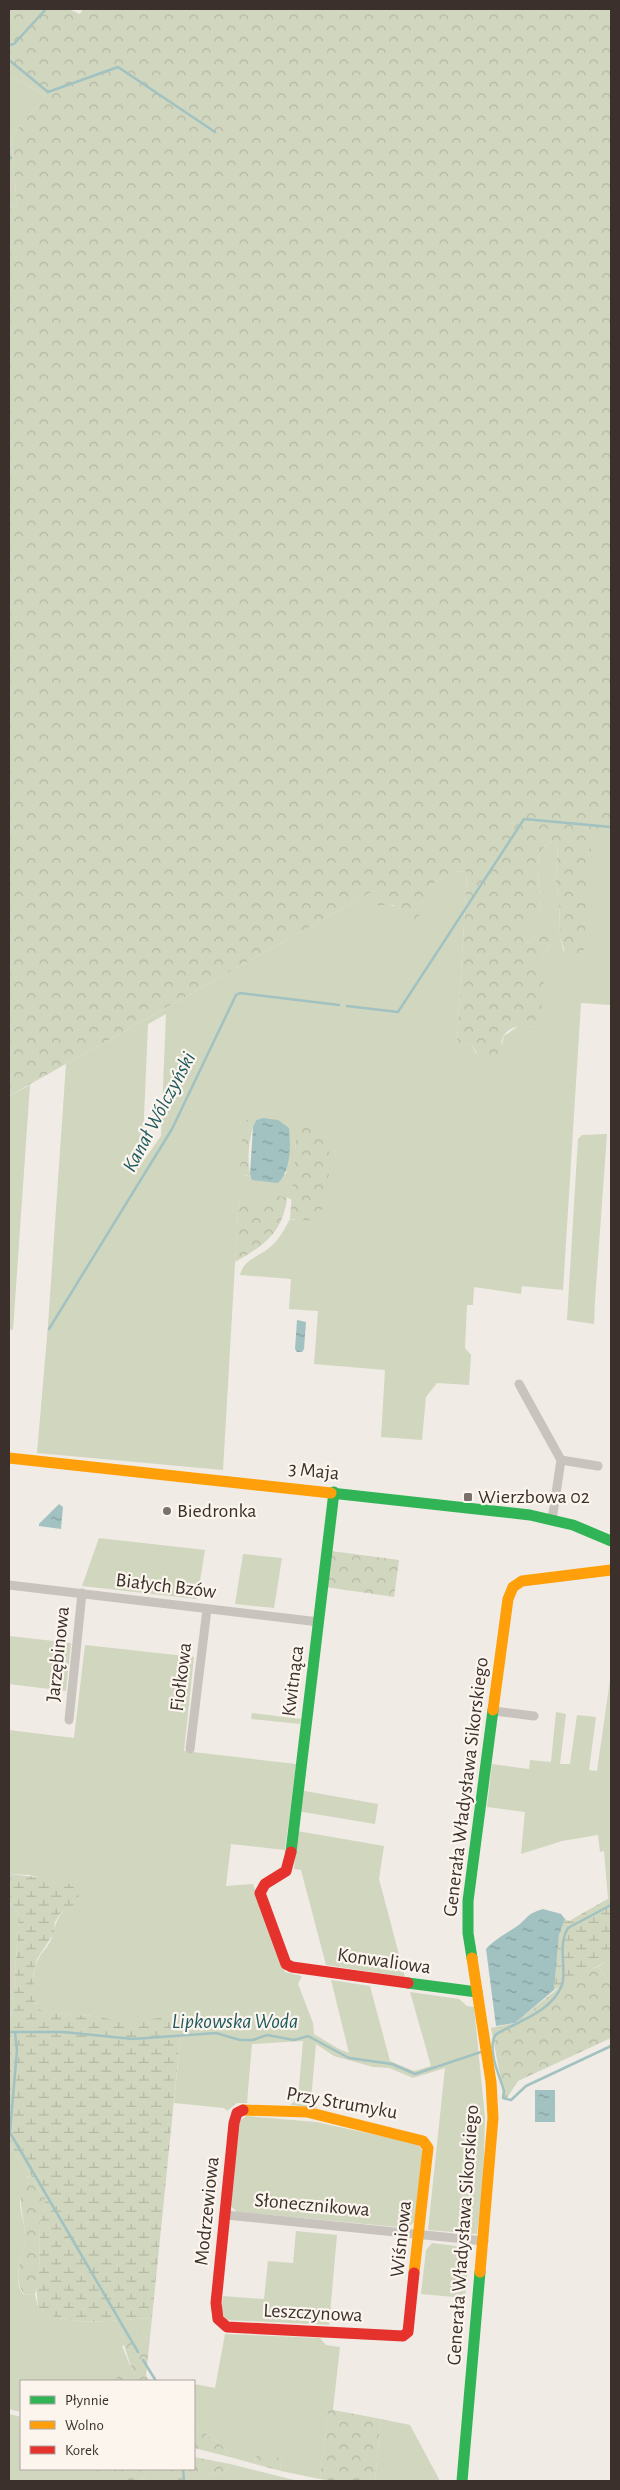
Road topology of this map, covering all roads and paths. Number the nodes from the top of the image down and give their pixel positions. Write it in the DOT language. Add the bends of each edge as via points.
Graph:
graph roads {
  1 [pos="519,1384"];
  2 [pos="9,1458"];
  3 [pos="561,1460"];
  4 [pos="598,1466"];
  5 [pos="334,1492"];
  6 [pos="552,1520"];
  7 [pos="611,1541"];
  8 [pos="611,1570"];
  9 [pos="9,1585"];
  10 [pos="82,1593"];
  11 [pos="207,1609"];
  12 [pos="319,1622"];
  13 [pos="494,1711"];
  14 [pos="534,1716"];
  15 [pos="69,1720"];
  16 [pos="190,1749"];
  17 [pos="286,1964"];
  18 [pos="478,1992"];
  19 [pos="243,2110"];
  20 [pos="428,2148"];
  21 [pos="226,2215"];
  22 [pos="420,2235"];
  23 [pos="484,2241"];
  24 [pos="218,2319"];
  25 [pos="408,2332"];
  26 [pos="462,2481"];
  1 -- 3 [label="street"];
  2 -- 5 [label="street, 3 Maja"];
  3 -- 4 [label="street"];
  3 -- 6 [label="street"];
  5 -- 6 [label="street, 3 Maja"];
  5 -- 12 [label="street, Kwitnąca"];
  6 -- 7 [label="street, 3 Maja"];
  8 -- 13 [label="street, Generała Władysława Sikorskiego" via="527,1580 513,1587 508,1599"];
  9 -- 10 [label="street, Białych Bzów"];
  10 -- 11 [label="street, Białych Bzów"];
  10 -- 15 [label="street, Jarzębinowa"];
  11 -- 12 [label="street, Białych Bzów"];
  11 -- 16 [label="street, Fiołkowa"];
  12 -- 17 [label="street, Kwitnąca" via="289,1867 285,1874 268,1882 260,1893"];
  13 -- 14 [label="street"];
  13 -- 18 [label="street, Generała Władysława Sikorskiego" via="468,1901 468,1933"];
  17 -- 18 [label="street, Konwaliowa"];
  18 -- 23 [label="street, Generała Władysława Sikorskiego" via="493,2118"];
  19 -- 20 [label="street, Przy Strumyku" via="316,2114 410,2136 423,2141"];
  19 -- 21 [label="street, Modrzewiowa" via="234,2123"];
  20 -- 22 [label="street, Wiśniowa"];
  21 -- 22 [label="street, Słonecznikowa"];
  21 -- 24 [label="street, Modrzewiowa" via="216,2303"];
  22 -- 23 [label="street, Słonecznikowa"];
  22 -- 25 [label="street, Wiśniowa"];
  23 -- 26 [label="street, Generała Władysława Sikorskiego"];
  24 -- 25 [label="street, Leszczynowa" via="227,2327 403,2336"];
}
